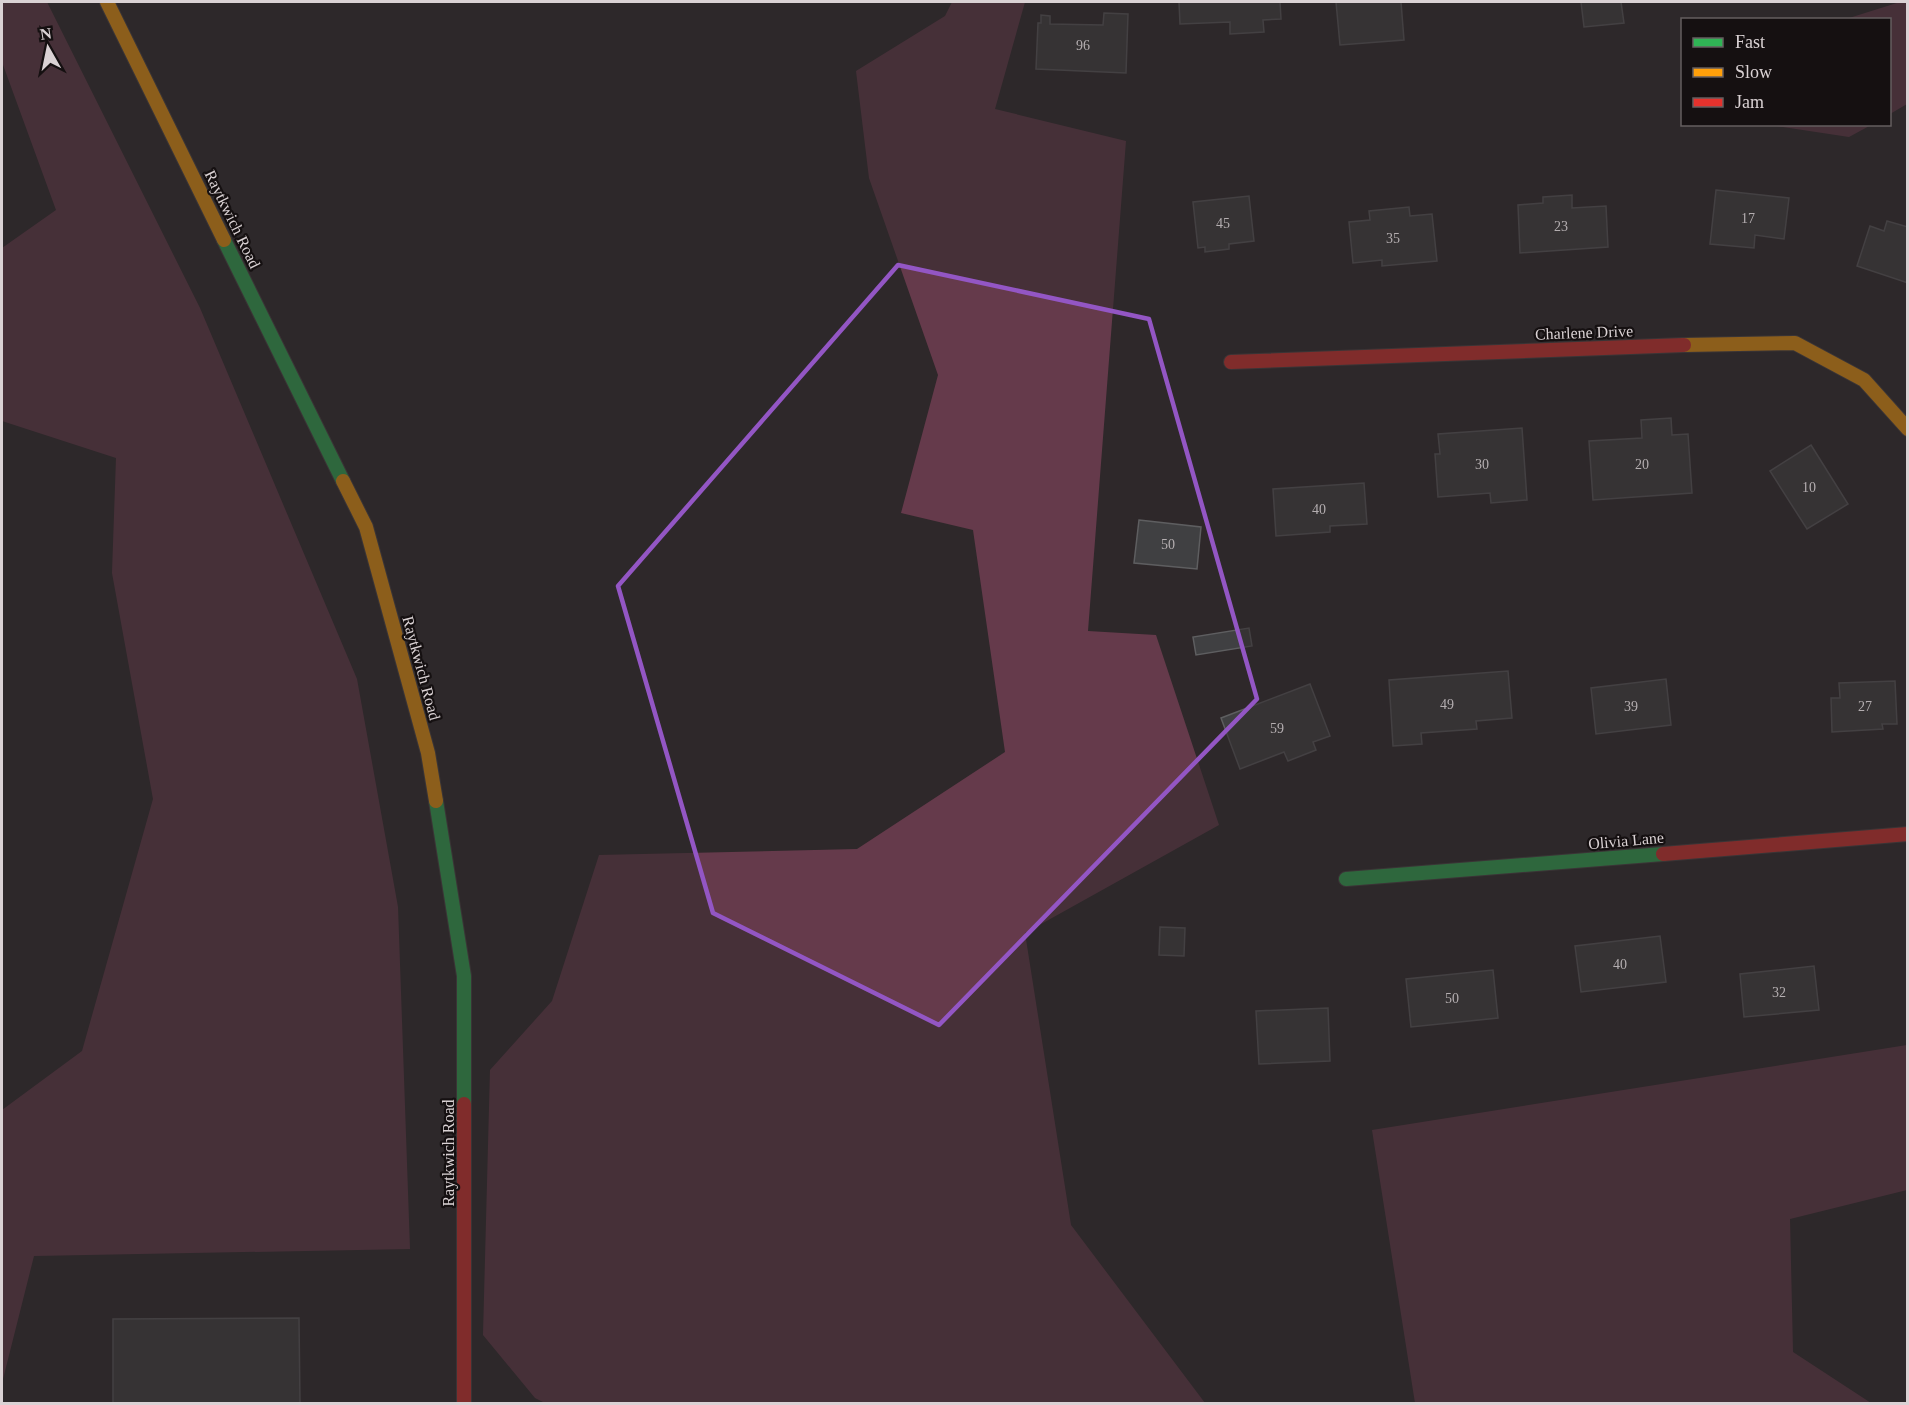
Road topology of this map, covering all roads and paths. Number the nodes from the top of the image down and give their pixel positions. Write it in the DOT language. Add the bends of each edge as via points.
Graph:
graph roads {
  1 [pos="107,2"];
  2 [pos="1231,362"];
  3 [pos="1908,429"];
  4 [pos="1908,834"];
  5 [pos="1346,879"];
  6 [pos="464,1404"];
  1 -- 6 [label="street, Raytkwich Road" via="366,526 428,753 464,976"];
  2 -- 3 [label="street, Charlene Drive" via="1795,343 1864,380"];
  4 -- 5 [label="street, Olivia Lane"];
}
